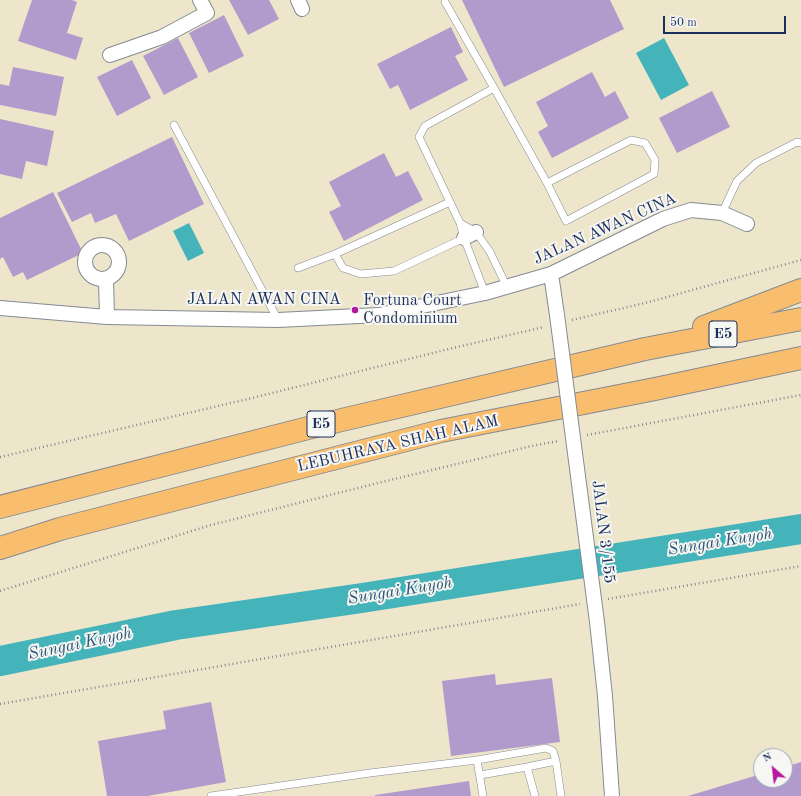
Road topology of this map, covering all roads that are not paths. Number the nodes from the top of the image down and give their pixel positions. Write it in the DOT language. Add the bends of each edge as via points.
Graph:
graph roads {
  1 [pos="200,0"];
  2 [pos="445,2"];
  3 [pos="110,55"];
  4 [pos="494,88"];
  5 [pos="174,125"];
  6 [pos="801,143"];
  7 [pos="547,183"];
  8 [pos="450,202"];
  9 [pos="722,213"];
  10 [pos="460,223"];
  11 [pos="747,224"];
  12 [pos="470,235"];
  13 [pos="335,254"];
  14 [pos="298,268"];
  15 [pos="551,274"];
  16 [pos="106,280"];
  17 [pos="507,287"];
  18 [pos="801,290"];
  19 [pos="486,293"];
  20 [pos="0,308"];
  21 [pos="107,317"];
  22 [pos="801,318"];
  23 [pos="278,320"];
  24 [pos="645,349"];
  25 [pos="801,358"];
  26 [pos="801,371"];
  27 [pos="654,389"];
  28 [pos="0,507"];
  29 [pos="0,548"];
  30 [pos="477,760"];
  31 [pos="556,762"];
  32 [pos="527,767"];
  33 [pos="480,775"];
  34 [pos="610,795"];
  35 [pos="210,796"];
  36 [pos="483,796"];
  37 [pos="535,796"];
  38 [pos="561,796"];
  1 -- 3 [label="street" via="207,13 162,37"];
  2 -- 4 [label="lane"];
  4 -- 7 [label="lane"];
  4 -- 8 [label="lane" via="425,126 419,137"];
  5 -- 23 [label="lane"];
  6 -- 9 [label="lane" via="797,142 756,163 738,181"];
  7 -- 7 [label="lane" via="566,221 654,174 655,160 645,143 631,140"];
  8 -- 10 [label="lane"];
  8 -- 13 [label="lane"];
  9 -- 11 [label="street, JALAN AWAN CINA"];
  9 -- 15 [label="street, JALAN AWAN CINA" via="691,210 663,219"];
  10 -- 12 [label="lane"];
  10 -- 12 [label="lane"];
  12 -- 13 [label="lane" via="394,271 361,274 343,268"];
  12 -- 17 [label="lane" via="490,252"];
  12 -- 19 [label="lane"];
  13 -- 14 [label="lane"];
  15 -- 17 [label="street, JALAN AWAN CINA"];
  15 -- 34 [label="street, JALAN 3/155, bridge" via="606,696"];
  16 -- 21 [label="street"];
  17 -- 19 [label="street, JALAN AWAN CINA"];
  18 -- 24 [label="highway"];
  19 -- 23 [label="street, JALAN AWAN CINA" via="379,315"];
  20 -- 21 [label="street, JALAN AWAN CINA"];
  21 -- 23 [label="street, JALAN AWAN CINA"];
  22 -- 24 [label="highway, E5"];
  24 -- 28 [label="highway, E5" via="316,426"];
  25 -- 27 [label="highway, LEBUHRAYA SHAH ALAM / E5"];
  26 -- 27 [label="highway"];
  27 -- 29 [label="highway, LEBUHRAYA SHAH ALAM / E5" via="441,431 60,529"];
  30 -- 31 [label="lane" via="546,748 553,751"];
  30 -- 33 [label="lane"];
  30 -- 35 [label="lane"];
  31 -- 32 [label="lane"];
  31 -- 38 [label="lane"];
  32 -- 33 [label="lane"];
  32 -- 37 [label="lane"];
  33 -- 36 [label="lane"];
}
